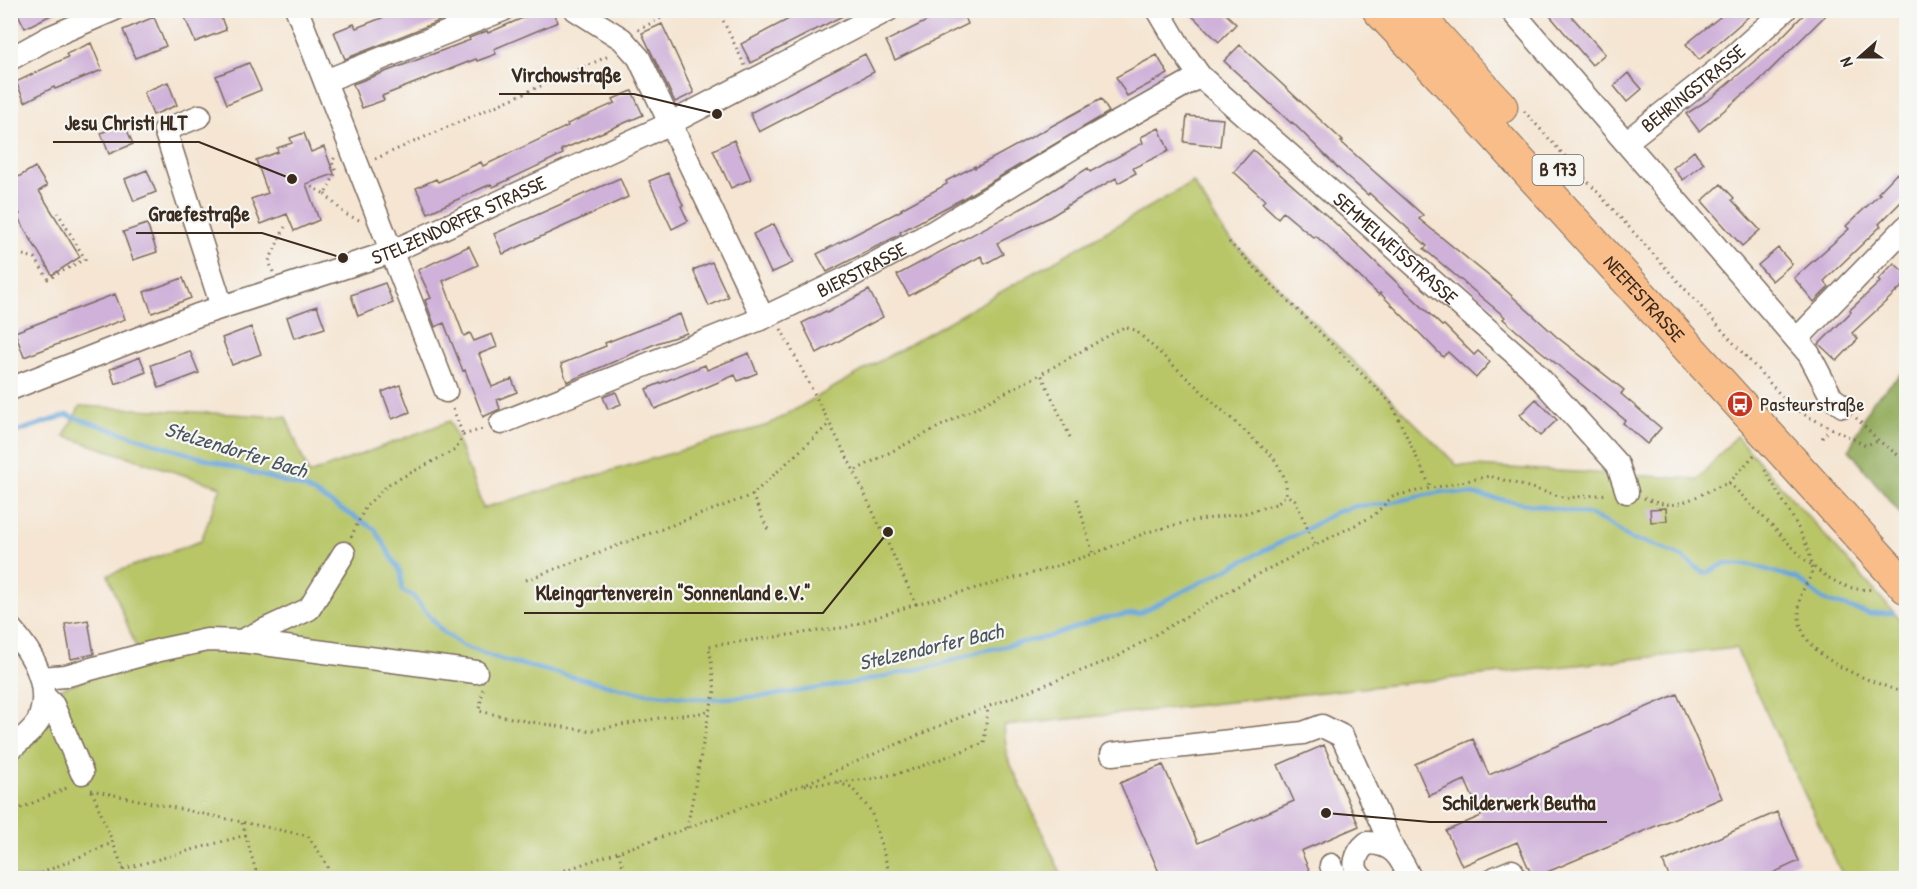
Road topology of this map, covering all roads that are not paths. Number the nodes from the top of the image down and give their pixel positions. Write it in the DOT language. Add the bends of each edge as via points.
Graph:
graph roads {
  1 [pos="113,10"];
  2 [pos="297,10"];
  3 [pos="503,10"];
  4 [pos="576,10"];
  5 [pos="888,10"];
  6 [pos="1158,10"];
  7 [pos="1379,10"];
  8 [pos="1412,10"];
  9 [pos="1511,10"];
  10 [pos="1785,10"];
  11 [pos="10,59"];
  12 [pos="1200,76"];
  13 [pos="325,81"];
  14 [pos="200,116"];
  15 [pos="671,123"];
  16 [pos="1626,142"];
  17 [pos="1906,227"];
  18 [pos="391,252"];
  19 [pos="222,307"];
  20 [pos="768,316"];
  21 [pos="1797,339"];
  22 [pos="13,381"];
  23 [pos="446,391"];
  24 [pos="1843,406"];
  25 [pos="501,423"];
  26 [pos="1626,492"];
  27 [pos="344,553"];
  28 [pos="1906,555"];
  29 [pos="1906,587"];
  30 [pos="10,628"];
  31 [pos="241,640"];
  32 [pos="476,672"];
  33 [pos="43,687"];
  34 [pos="10,749"];
  35 [pos="1112,754"];
  36 [pos="86,782"];
  37 [pos="1394,851"];
  38 [pos="1362,879"];
  39 [pos="1410,879"];
  1 -- 11 [label="street"];
  2 -- 13 [label="street"];
  3 -- 13 [label="street"];
  4 -- 15 [label="street" via="622,39 639,58"];
  5 -- 15 [label="street, STELZENDORFER STRASSE"];
  6 -- 12 [label="street, SEMMELWEISSTRASSE"];
  7 -- 29 [label="highway, NEEFESTRASSE / B 173"];
  8 -- 28 [label="highway, NEEFESTRASSE / B 173"];
  9 -- 16 [label="street"];
  10 -- 16 [label="street, BEHRINGSTRASSE"];
  12 -- 20 [label="street, BIERSTRASSE" via="933,232"];
  12 -- 26 [label="street, SEMMELWEISSTRASSE" via="1528,366 1618,465"];
  13 -- 18 [label="street"];
  14 -- 19 [label="street" via="165,130"];
  15 -- 18 [label="street, STELZENDORFER STRASSE"];
  15 -- 20 [label="street"];
  16 -- 21 [label="street"];
  17 -- 21 [label="street"];
  18 -- 19 [label="street, STELZENDORFER STRASSE"];
  18 -- 23 [label="street"];
  19 -- 22 [label="street, STELZENDORFER STRASSE"];
  20 -- 25 [label="street, BIERSTRASSE"];
  21 -- 24 [label="street" via="1832,398"];
  27 -- 31 [label="street" via="309,609"];
  30 -- 33 [label="street"];
  31 -- 32 [label="street"];
  31 -- 33 [label="street" via="207,640 65,676"];
  33 -- 34 [label="street" via="39,720"];
  33 -- 36 [label="street"];
  35 -- 37 [label="street" via="1302,733 1322,726 1342,736"];
  37 -- 38 [label="street" via="1384,844 1367,843 1355,861"];
  37 -- 39 [label="street"];
}
